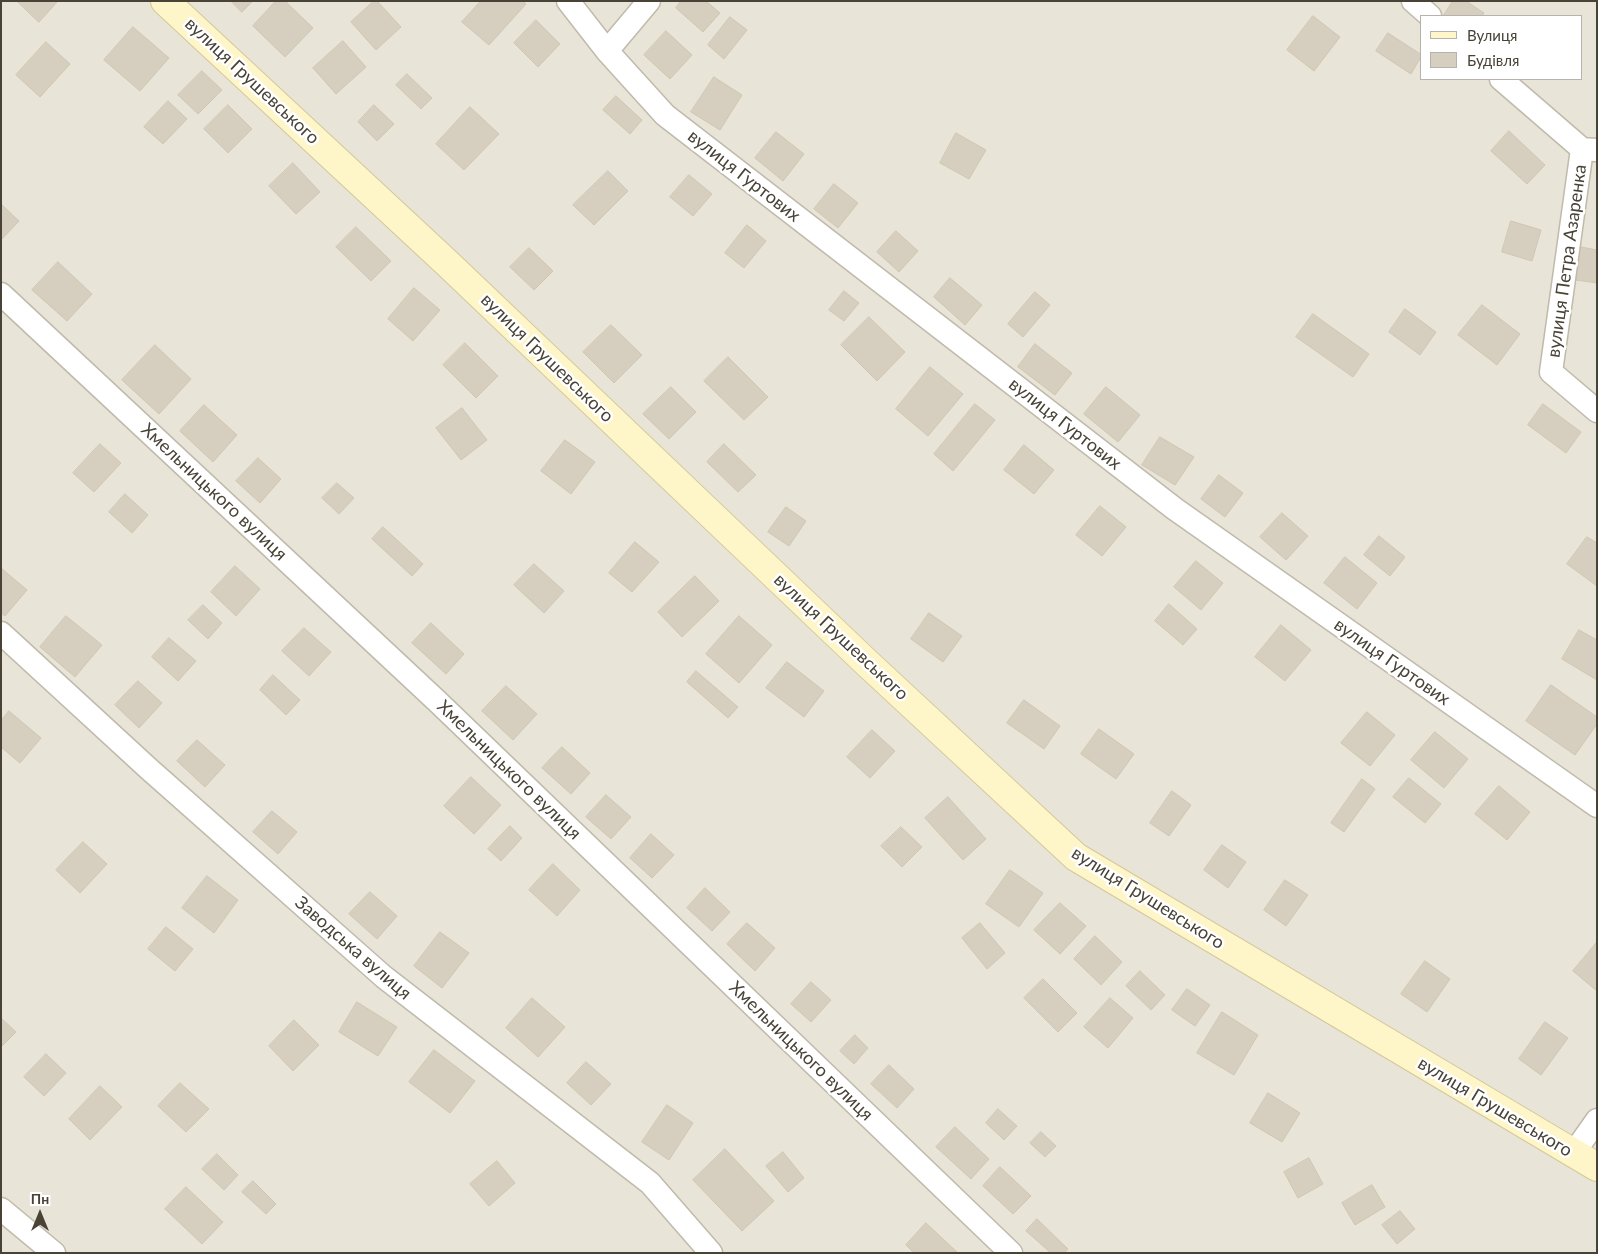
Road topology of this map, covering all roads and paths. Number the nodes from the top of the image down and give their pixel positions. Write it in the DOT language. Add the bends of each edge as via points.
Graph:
graph roads {
  1 [pos="165,1"];
  2 [pos="568,1"];
  3 [pos="649,1"];
  4 [pos="1413,1"];
  5 [pos="1429,15"];
  6 [pos="607,51"];
  7 [pos="1502,80"];
  8 [pos="1589,150"];
  9 [pos="1,294"];
  10 [pos="1597,411"];
  11 [pos="1,633"];
  12 [pos="1597,806"];
  13 [pos="1597,1120"];
  14 [pos="1573,1154"];
  15 [pos="1597,1167"];
  16 [pos="1,1209"];
  17 [pos="54,1253"];
  18 [pos="711,1253"];
  19 [pos="1011,1253"];
  1 -- 14 [label="street, вулиця Грушевського" via="1076,857"];
  2 -- 6 [label="street, вулиця Гуртових"];
  3 -- 6 [label="street"];
  4 -- 5 [label="street"];
  6 -- 12 [label="street, вулиця Гуртових" via="665,115 1167,503"];
  7 -- 8 [label="street, вулиця Петра Азаренка"];
  8 -- 10 [label="street, вулиця Петра Азаренка" via="1551,372"];
  9 -- 19 [label="street, Хмельницького вулиця" via="438,702"];
  11 -- 18 [label="street, Заводська вулиця" via="384,977 650,1183"];
  13 -- 14 [label="street"];
  14 -- 15 [label="street, вулиця Грушевського"];
  16 -- 17 [label="street"];
}
